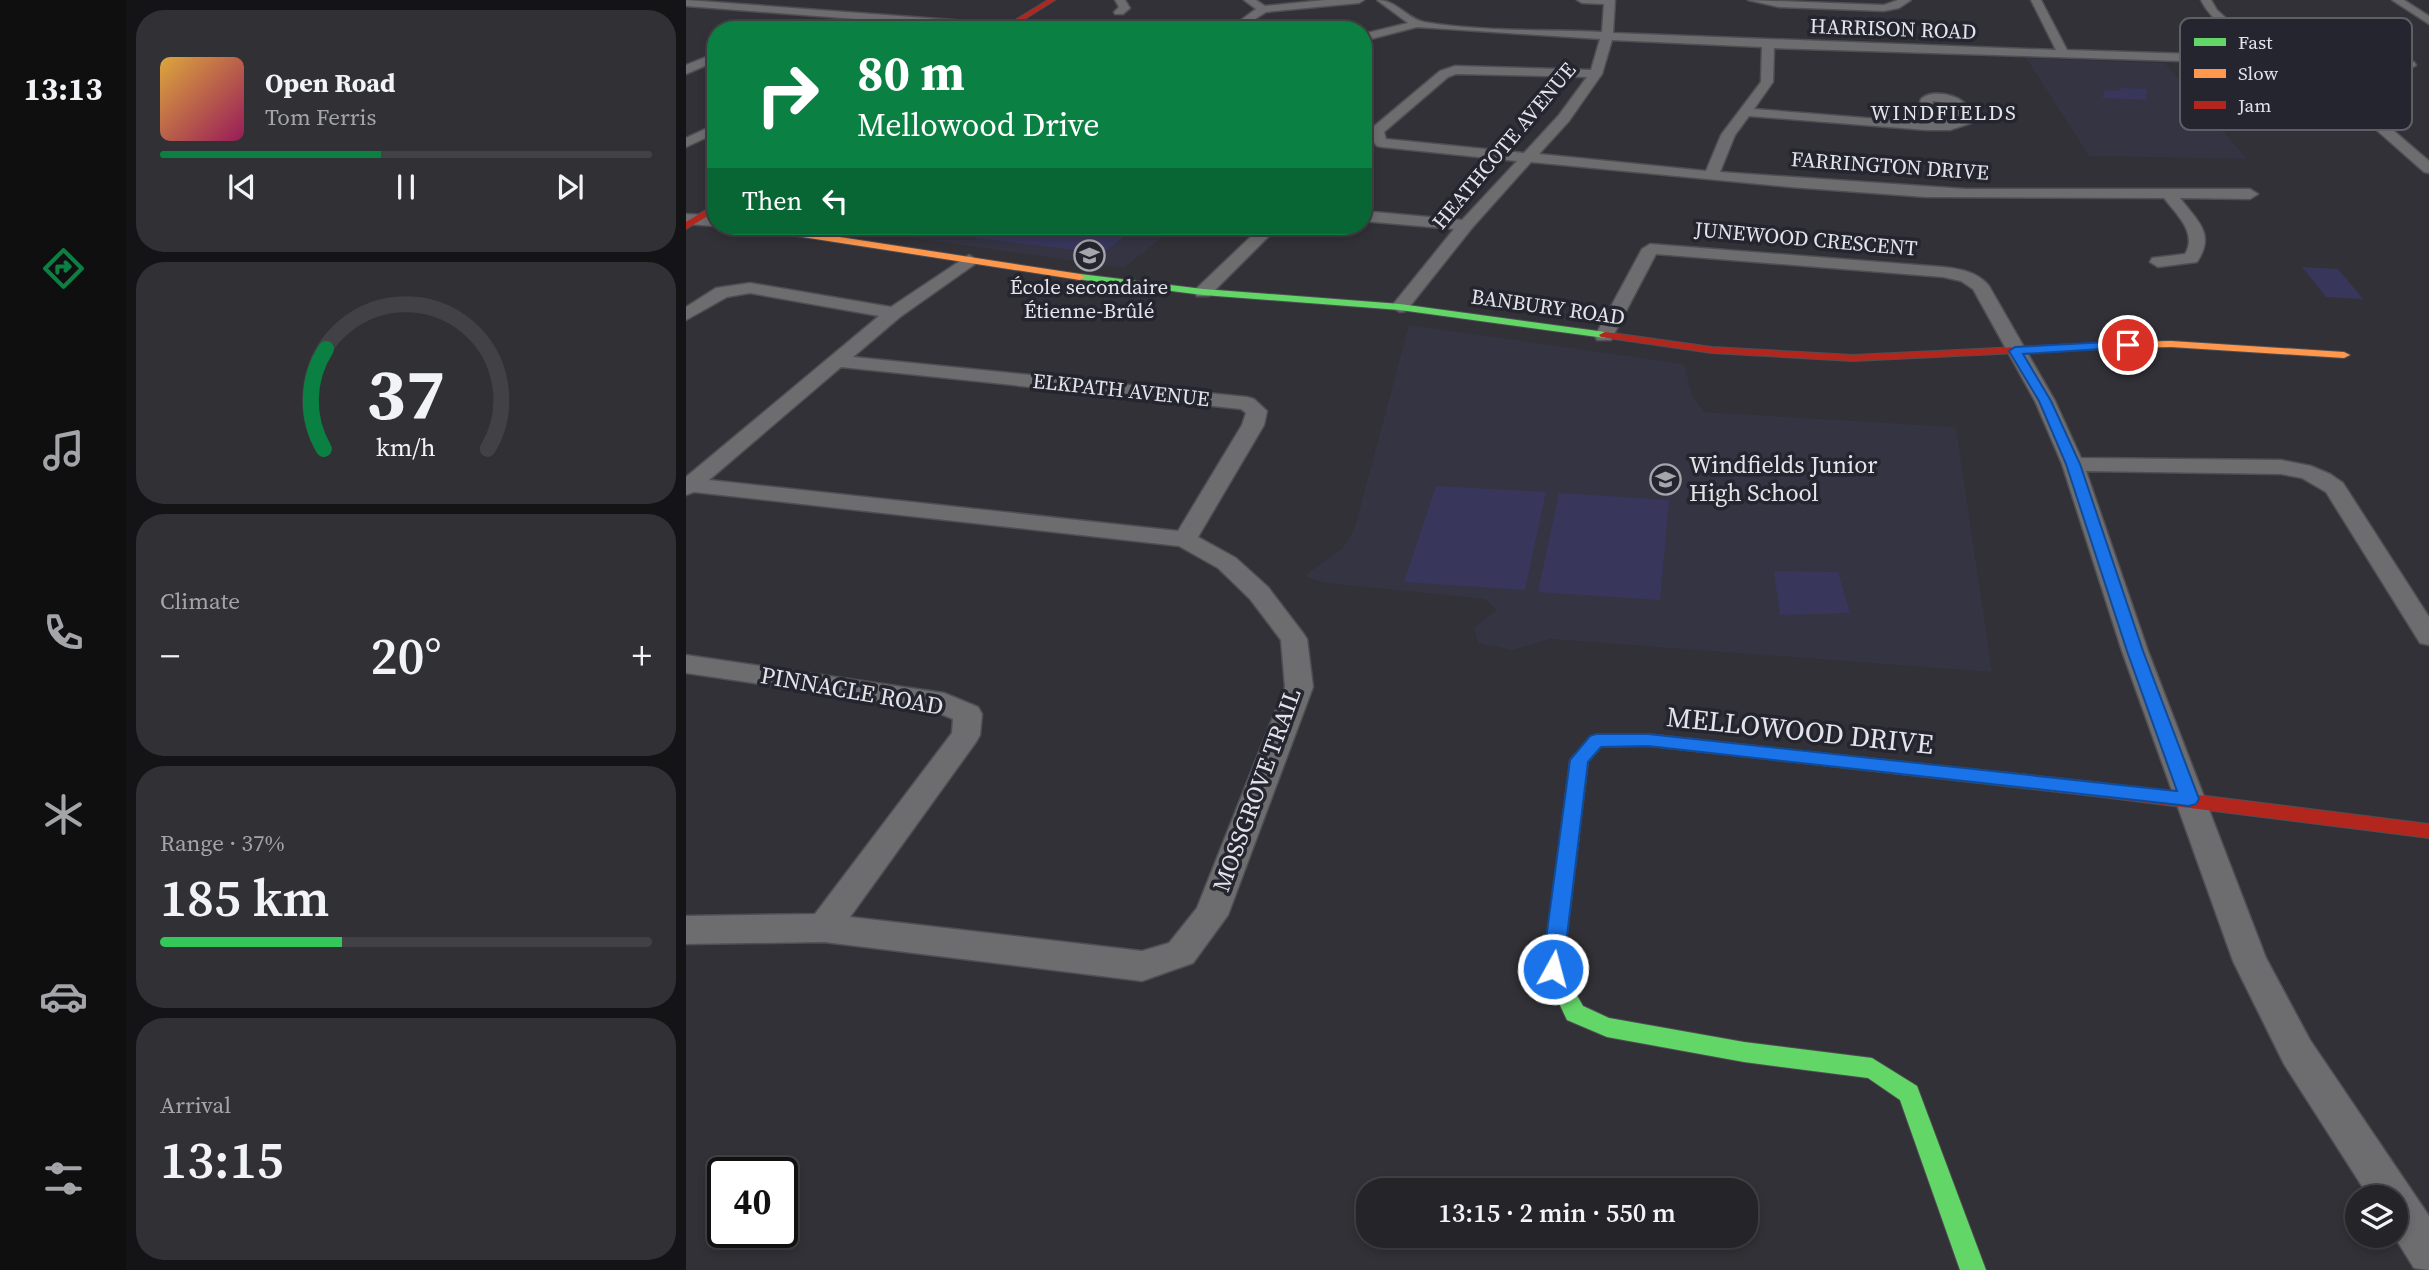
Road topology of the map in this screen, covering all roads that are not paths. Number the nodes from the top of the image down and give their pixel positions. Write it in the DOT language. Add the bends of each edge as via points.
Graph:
graph roads {
  1 [pos="1052,0"];
  2 [pos="1249,0"];
  3 [pos="1359,0"];
  4 [pos="1382,0"];
  5 [pos="1582,0"];
  6 [pos="1753,0"];
  7 [pos="1906,0"];
  8 [pos="2036,0"];
  9 [pos="2206,0"];
  10 [pos="2397,0"];
  11 [pos="1610,1"];
  12 [pos="686,3"];
  13 [pos="1263,9"];
  14 [pos="2220,18"];
  15 [pos="906,21"];
  16 [pos="1017,21"];
  17 [pos="1245,21"];
  18 [pos="2429,21"];
  19 [pos="1417,24"];
  20 [pos="1372,36"];
  21 [pos="1607,36"];
  22 [pos="1768,44"];
  23 [pos="694,51"];
  24 [pos="707,53"];
  25 [pos="2063,53"];
  26 [pos="2180,57"];
  27 [pos="707,58"];
  28 [pos="686,69"];
  29 [pos="1596,74"];
  30 [pos="1746,112"];
  31 [pos="1922,125"];
  32 [pos="2384,130"];
  33 [pos="707,132"];
  34 [pos="686,143"];
  35 [pos="1528,157"];
  36 [pos="2429,169"];
  37 [pos="1711,174"];
  38 [pos="2168,192"];
  39 [pos="2250,194"];
  40 [pos="707,201"];
  41 [pos="707,211"];
  42 [pos="1372,217"];
  43 [pos="689,218"];
  44 [pos="707,220"];
  45 [pos="1466,225"];
  46 [pos="809,235"];
  47 [pos="1262,235"];
  48 [pos="969,260"];
  49 [pos="2158,262"];
  50 [pos="1203,292"];
  51 [pos="1400,307"];
  52 [pos="894,313"];
  53 [pos="686,314"];
  54 [pos="1604,336"];
  55 [pos="2015,351"];
  56 [pos="2344,355"];
  57 [pos="836,361"];
  58 [pos="2073,464"];
  59 [pos="688,487"];
  60 [pos="1185,539"];
  61 [pos="2429,637"];
  62 [pos="686,664"];
  63 [pos="2189,799"];
  64 [pos="2429,831"];
  65 [pos="824,928"];
  66 [pos="686,930"];
  67 [pos="2384,1185"];
  68 [pos="2408,1221"];
  69 [pos="2429,1253"];
  70 [pos="1973,1270"];
  1 -- 16 [label="street"];
  2 -- 13 [label="street"];
  3 -- 13 [label="street"];
  4 -- 19 [label="street"];
  5 -- 11 [label="street"];
  6 -- 7 [label="street" via="1884,8"];
  8 -- 25 [label="street"];
  9 -- 14 [label="street"];
  10 -- 18 [label="street"];
  11 -- 21 [label="street, HEATHCOTE AVENUE"];
  12 -- 15 [label="street"];
  13 -- 17 [label="street"];
  19 -- 20 [label="street"];
  19 -- 21 [label="street, HARRISON ROAD"];
  21 -- 22 [label="street, HARRISON ROAD"];
  21 -- 29 [label="street, HEATHCOTE AVENUE"];
  22 -- 25 [label="street, HARRISON ROAD"];
  22 -- 30 [label="street" via="1767,82"];
  23 -- 24 [label="street"];
  25 -- 26 [label="street, HARRISON ROAD"];
  27 -- 28 [label="street"];
  29 -- 35 [label="street, HEATHCOTE AVENUE"];
  29 -- 35 [label="street, FARRINGTON DRIVE" via="1455,70 1444,74 1377,131 1382,143"];
  30 -- 31 [label="street"];
  30 -- 37 [label="street" via="1728,135"];
  32 -- 36 [label="street"];
  33 -- 34 [label="street"];
  35 -- 37 [label="street, FARRINGTON DRIVE"];
  35 -- 45 [label="street, HEATHCOTE AVENUE"];
  37 -- 38 [label="street, FARRINGTON DRIVE" via="1939,192"];
  38 -- 39 [label="street, FARRINGTON DRIVE"];
  38 -- 49 [label="street" via="2199,234 2191,258"];
  40 -- 43 [label="street"];
  41 -- 43 [label="street"];
  42 -- 45 [label="street"];
  43 -- 44 [label="street"];
  45 -- 51 [label="street, HEATHCOTE AVENUE"];
  46 -- 48 [label="street, BANBURY ROAD"];
  47 -- 50 [label="street"];
  48 -- 50 [label="street, BANBURY ROAD"];
  48 -- 52 [label="street"];
  50 -- 51 [label="street, BANBURY ROAD"];
  51 -- 54 [label="street, BANBURY ROAD"];
  52 -- 53 [label="street" via="750,288 722,292"];
  52 -- 57 [label="street"];
  54 -- 55 [label="street, BANBURY ROAD" via="1712,350 1853,358"];
  54 -- 55 [label="street, JUNEWOOD CRESCENT" via="1650,249 1961,275 1980,286"];
  55 -- 56 [label="street, BANBURY ROAD" via="2171,344"];
  55 -- 58 [label="street" via="2045,401"];
  57 -- 59 [label="street"];
  57 -- 60 [label="street, ELKPATH AVENUE" via="1247,403 1257,411 1253,425"];
  58 -- 61 [label="street" via="2281,467 2302,469 2322,478 2334,488"];
  58 -- 63 [label="street"];
  59 -- 60 [label="street, MOSSGROVE TRAIL"];
  60 -- 65 [label="street, MOSSGROVE TRAIL" via="1227,563 1259,593 1293,639 1299,687 1211,915 1181,953 1142,966"];
  62 -- 65 [label="street, PINNACLE ROAD" via="934,700 968,714 966,735"];
  63 -- 64 [label="street, MELLOWOOD DRIVE"];
  63 -- 67 [label="street" via="2250,961 2273,1008"];
  63 -- 70 [label="street, MELLOWOOD DRIVE" via="1648,740 1596,741 1579,760 1553,969 1575,1013 1607,1027 1744,1052 1872,1068 1909,1093"];
  65 -- 66 [label="street, MOSSGROVE TRAIL"];
  68 -- 69 [label="street"];
}
